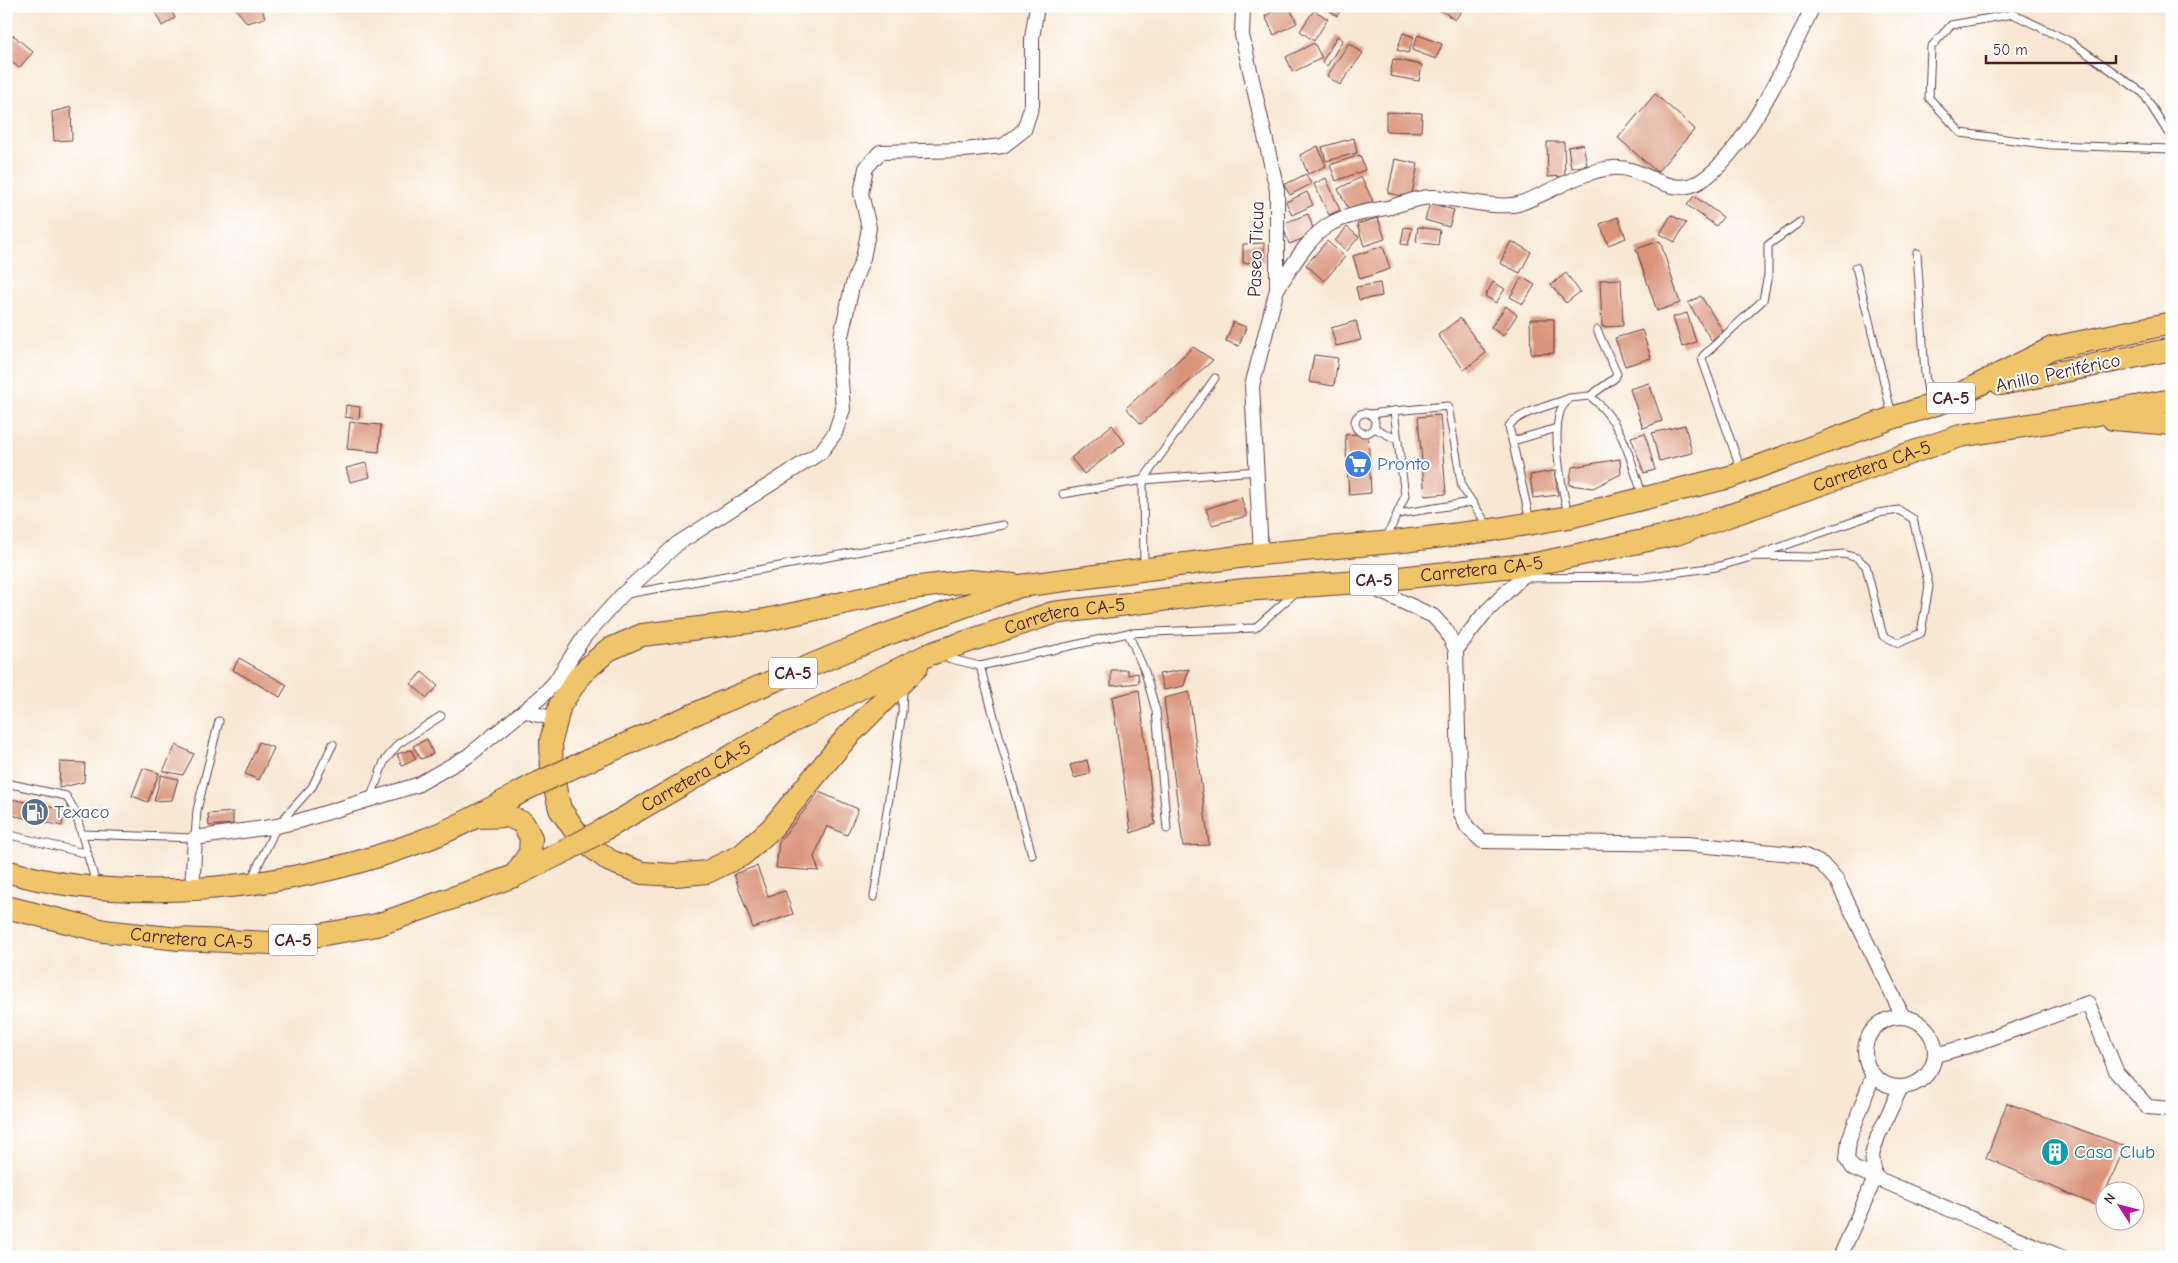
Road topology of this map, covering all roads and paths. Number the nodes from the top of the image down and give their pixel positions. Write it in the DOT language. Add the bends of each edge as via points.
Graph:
graph roads {
  1 [pos="1037,6"];
  2 [pos="1243,6"];
  3 [pos="1813,6"];
  4 [pos="2172,139"];
  5 [pos="2172,149"];
  6 [pos="1800,222"];
  7 [pos="1917,253"];
  8 [pos="1856,267"];
  9 [pos="1277,289"];
  10 [pos="2172,323"];
  11 [pos="1597,330"];
  12 [pos="2172,349"];
  13 [pos="1215,378"];
  14 [pos="1590,396"];
  15 [pos="1569,398"];
  16 [pos="2172,400"];
  17 [pos="1938,403"];
  18 [pos="1394,411"];
  19 [pos="1371,414"];
  20 [pos="2087,416"];
  21 [pos="1892,418"];
  22 [pos="2172,424"];
  23 [pos="1374,428"];
  24 [pos="1557,428"];
  25 [pos="1398,440"];
  26 [pos="1513,441"];
  27 [pos="1257,471"];
  28 [pos="1742,472"];
  29 [pos="1143,480"];
  30 [pos="1063,494"];
  31 [pos="1644,499"];
  32 [pos="1472,502"];
  33 [pos="1398,514"];
  34 [pos="1569,517"];
  35 [pos="1531,524"];
  36 [pos="1003,525"];
  37 [pos="1491,530"];
  38 [pos="1384,543"];
  39 [pos="1262,554"];
  40 [pos="1755,556"];
  41 [pos="1144,570"];
  42 [pos="1528,571"];
  43 [pos="1359,582"];
  44 [pos="1304,585"];
  45 [pos="1020,586"];
  46 [pos="622,595"];
  47 [pos="1128,633"];
  48 [pos="1456,650"];
  49 [pos="930,654"];
  50 [pos="980,666"];
  51 [pos="903,681"];
  52 [pos="526,710"];
  53 [pos="441,716"];
  54 [pos="557,718"];
  55 [pos="219,721"];
  56 [pos="333,744"];
  57 [pos="6,783"];
  58 [pos="370,799"];
  59 [pos="475,817"];
  60 [pos="278,826"];
  61 [pos="1167,829"];
  62 [pos="6,834"];
  63 [pos="82,834"];
  64 [pos="195,838"];
  65 [pos="88,854"];
  66 [pos="1032,855"];
  67 [pos="6,871"];
  68 [pos="514,876"];
  69 [pos="249,884"];
  70 [pos="97,887"];
  71 [pos="192,889"];
  72 [pos="874,897"];
  73 [pos="6,907"];
  74 [pos="1903,1017"];
  75 [pos="1935,1055"];
  76 [pos="1873,1075"];
  77 [pos="1901,1087"];
  78 [pos="2172,1109"];
  79 [pos="1875,1178"];
  80 [pos="1840,1257"];
  81 [pos="2061,1257"];
  1 -- 46 [label="street" via="1032,38 1032,105 1024,130 1003,146 880,152 866,168 862,192 869,228 841,336 843,409 835,433 821,452 678,544"];
  2 -- 9 [label="street, Paseo Ticua" via="1242,35 1277,190"];
  3 -- 9 [label="street" via="1788,61 1748,129 1716,169 1698,183 1679,188 1628,168 1613,168 1565,181 1516,204 1432,197 1362,213 1332,223 1313,238"];
  4 -- 5 [label="lane" via="2143,93 2071,42 2013,14 1951,24 1931,47 1929,98 1961,133 2050,145"];
  6 -- 28 [label="lane" via="1768,244 1768,275 1763,300 1702,359"];
  7 -- 17 [label="lane" via="1925,374"];
  8 -- 21 [label="lane"];
  9 -- 27 [label="street, Paseo Ticua" via="1252,386"];
  10 -- 17 [label="highway, Carretera CA-5 / CA-5" via="2052,348"];
  11 -- 14 [label="lane" via="1617,374"];
  12 -- 17 [label="highway, Anillo Periférico" via="2017,380"];
  13 -- 29 [label="lane"];
  14 -- 15 [label="lane"];
  14 -- 31 [label="lane" via="1602,406 1627,444"];
  15 -- 24 [label="lane" via="1560,410"];
  15 -- 26 [label="lane" via="1512,422 1509,426"];
  16 -- 20 [label="highway, Carretera CA-5 / CA-5"];
  17 -- 21 [label="highway, Carretera CA-5 / CA-5"];
  18 -- 19 [label="lane"];
  18 -- 25 [label="lane"];
  18 -- 32 [label="lane" via="1448,406 1462,487"];
  19 -- 23 [label="lane" via="1376,423"];
  19 -- 23 [label="lane" via="1361,414 1355,422 1365,433"];
  20 -- 22 [label="highway"];
  20 -- 42 [label="highway, Carretera CA-5 / CA-5" via="1960,436 1676,534"];
  21 -- 28 [label="highway, Carretera CA-5 / CA-5"];
  23 -- 25 [label="lane"];
  24 -- 26 [label="lane"];
  24 -- 34 [label="lane" via="1562,485"];
  25 -- 33 [label="lane" via="1405,496"];
  26 -- 35 [label="lane"];
  27 -- 29 [label="lane"];
  27 -- 39 [label="street, Paseo Ticua"];
  28 -- 31 [label="highway, Carretera CA-5 / CA-5"];
  29 -- 30 [label="lane"];
  29 -- 41 [label="lane"];
  31 -- 34 [label="highway, Carretera CA-5 / CA-5"];
  32 -- 33 [label="lane"];
  32 -- 37 [label="lane"];
  33 -- 38 [label="lane"];
  34 -- 35 [label="highway, Carretera CA-5 / CA-5"];
  35 -- 37 [label="highway, Carretera CA-5 / CA-5"];
  36 -- 46 [label="lane"];
  37 -- 38 [label="highway, Carretera CA-5 / CA-5"];
  38 -- 39 [label="highway, Carretera CA-5 / CA-5"];
  39 -- 41 [label="highway, Carretera CA-5 / CA-5"];
  40 -- 40 [label="lane" via="1844,554 1857,558 1866,566 1882,636 1899,643 1921,633 1928,586 1914,518 1899,510 1878,513"];
  40 -- 42 [label="lane" via="1716,567 1644,577"];
  41 -- 45 [label="highway, Carretera CA-5 / CA-5"];
  42 -- 43 [label="highway, Carretera CA-5 / CA-5"];
  42 -- 48 [label="street" via="1483,615"];
  43 -- 44 [label="highway, Carretera CA-5 / CA-5"];
  43 -- 48 [label="street" via="1433,616 1446,630"];
  44 -- 47 [label="lane" via="1255,628"];
  44 -- 49 [label="highway, Carretera CA-5 / CA-5" via="1053,613"];
  45 -- 54 [label="highway" via="970,581 940,584 766,620 642,635 608,650 580,674 560,705"];
  45 -- 59 [label="highway, Carretera CA-5 / CA-5, bridge" via="877,638 704,710 530,787"];
  46 -- 52 [label="street" via="584,637 555,682"];
  47 -- 50 [label="lane"];
  47 -- 61 [label="lane" via="1145,672 1156,711"];
  48 -- 74 [label="street" via="1460,811 1467,827 1482,841 1688,844 1804,856 1822,864 1838,880"];
  49 -- 50 [label="lane"];
  49 -- 51 [label="highway"];
  49 -- 68 [label="highway, Carretera CA-5 / CA-5, bridge" via="787,724 605,829"];
  50 -- 66 [label="lane"];
  51 -- 54 [label="highway" via="847,737 771,829 742,855 707,872 642,873 610,861 580,840 560,809 552,775 551,741"];
  51 -- 72 [label="lane" via="902,712"];
  52 -- 54 [label="street"];
  52 -- 58 [label="street" via="468,756 417,785"];
  53 -- 58 [label="lane" via="398,744 384,762"];
  55 -- 64 [label="lane" via="197,810"];
  56 -- 60 [label="lane" via="312,787"];
  57 -- 63 [label="lane" via="66,796 75,810"];
  58 -- 60 [label="street"];
  59 -- 68 [label="highway" via="508,816 523,823 532,838 530,853"];
  59 -- 69 [label="highway, Carretera CA-5 / CA-5" via="419,842 340,866"];
  60 -- 64 [label="street"];
  60 -- 69 [label="lane"];
  62 -- 65 [label="lane"];
  63 -- 64 [label="lane"];
  63 -- 65 [label="lane"];
  64 -- 71 [label="street"];
  65 -- 70 [label="lane"];
  67 -- 70 [label="highway, Carretera CA-5 / CA-5"];
  68 -- 73 [label="highway, Carretera CA-5 / CA-5" via="377,925 273,944 104,932"];
  69 -- 71 [label="highway, Carretera CA-5 / CA-5"];
  70 -- 71 [label="highway, Carretera CA-5 / CA-5"];
  74 -- 75 [label="street" via="1917,1021 1927,1030 1934,1042"];
  74 -- 76 [label="street" via="1878,1025 1869,1036 1865,1049 1866,1063"];
  75 -- 77 [label="street" via="1931,1069 1922,1079"];
  75 -- 78 [label="street" via="2088,1003 2117,1073 2148,1107"];
  76 -- 77 [label="street" via="1884,1083"];
  76 -- 79 [label="street" via="1849,1140 1847,1159 1853,1168"];
  77 -- 79 [label="street" via="1872,1155"];
  79 -- 80 [label="street"];
  79 -- 81 [label="street"];
}
